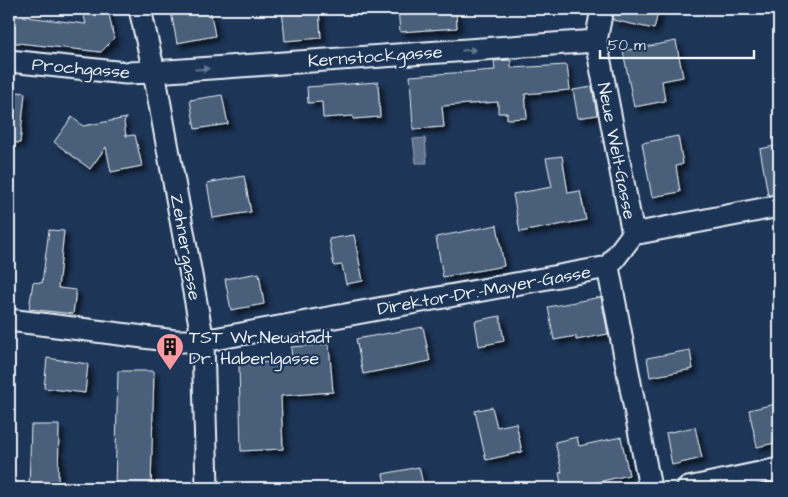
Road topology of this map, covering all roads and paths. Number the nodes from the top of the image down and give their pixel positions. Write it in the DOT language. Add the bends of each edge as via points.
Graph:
graph roads {
  1 [pos="140,9"];
  2 [pos="602,9"];
  3 [pos="596,41"];
  4 [pos="9,61"];
  5 [pos="154,72"];
  6 [pos="779,206"];
  7 [pos="633,234"];
  8 [pos="608,267"];
  9 [pos="9,320"];
  10 [pos="203,342"];
  11 [pos="779,469"];
  12 [pos="207,488"];
  13 [pos="650,488"];
  14 [pos="688,488"];
  1 -- 5 [label="street, Zehnergasse"];
  2 -- 3 [label="street, Neue Welt-Gasse"];
  5 -- 3 [label="street, Kernstockgasse, one-way"];
  3 -- 7 [label="street, Neue Welt-Gasse"];
  4 -- 5 [label="street, Prochgasse" via="126,73"];
  5 -- 10 [label="street, Zehnergasse"];
  6 -- 7 [label="street"];
  7 -- 8 [label="street, Direktor-Dr.-Mayer-Gasse"];
  8 -- 10 [label="street, Direktor-Dr.-Mayer-Gasse"];
  8 -- 13 [label="street"];
  9 -- 10 [label="street, Direktor-Dr.-Mayer-Gasse"];
  10 -- 12 [label="street, Zehnergasse"];
  11 -- 14 [label="street"];
}
